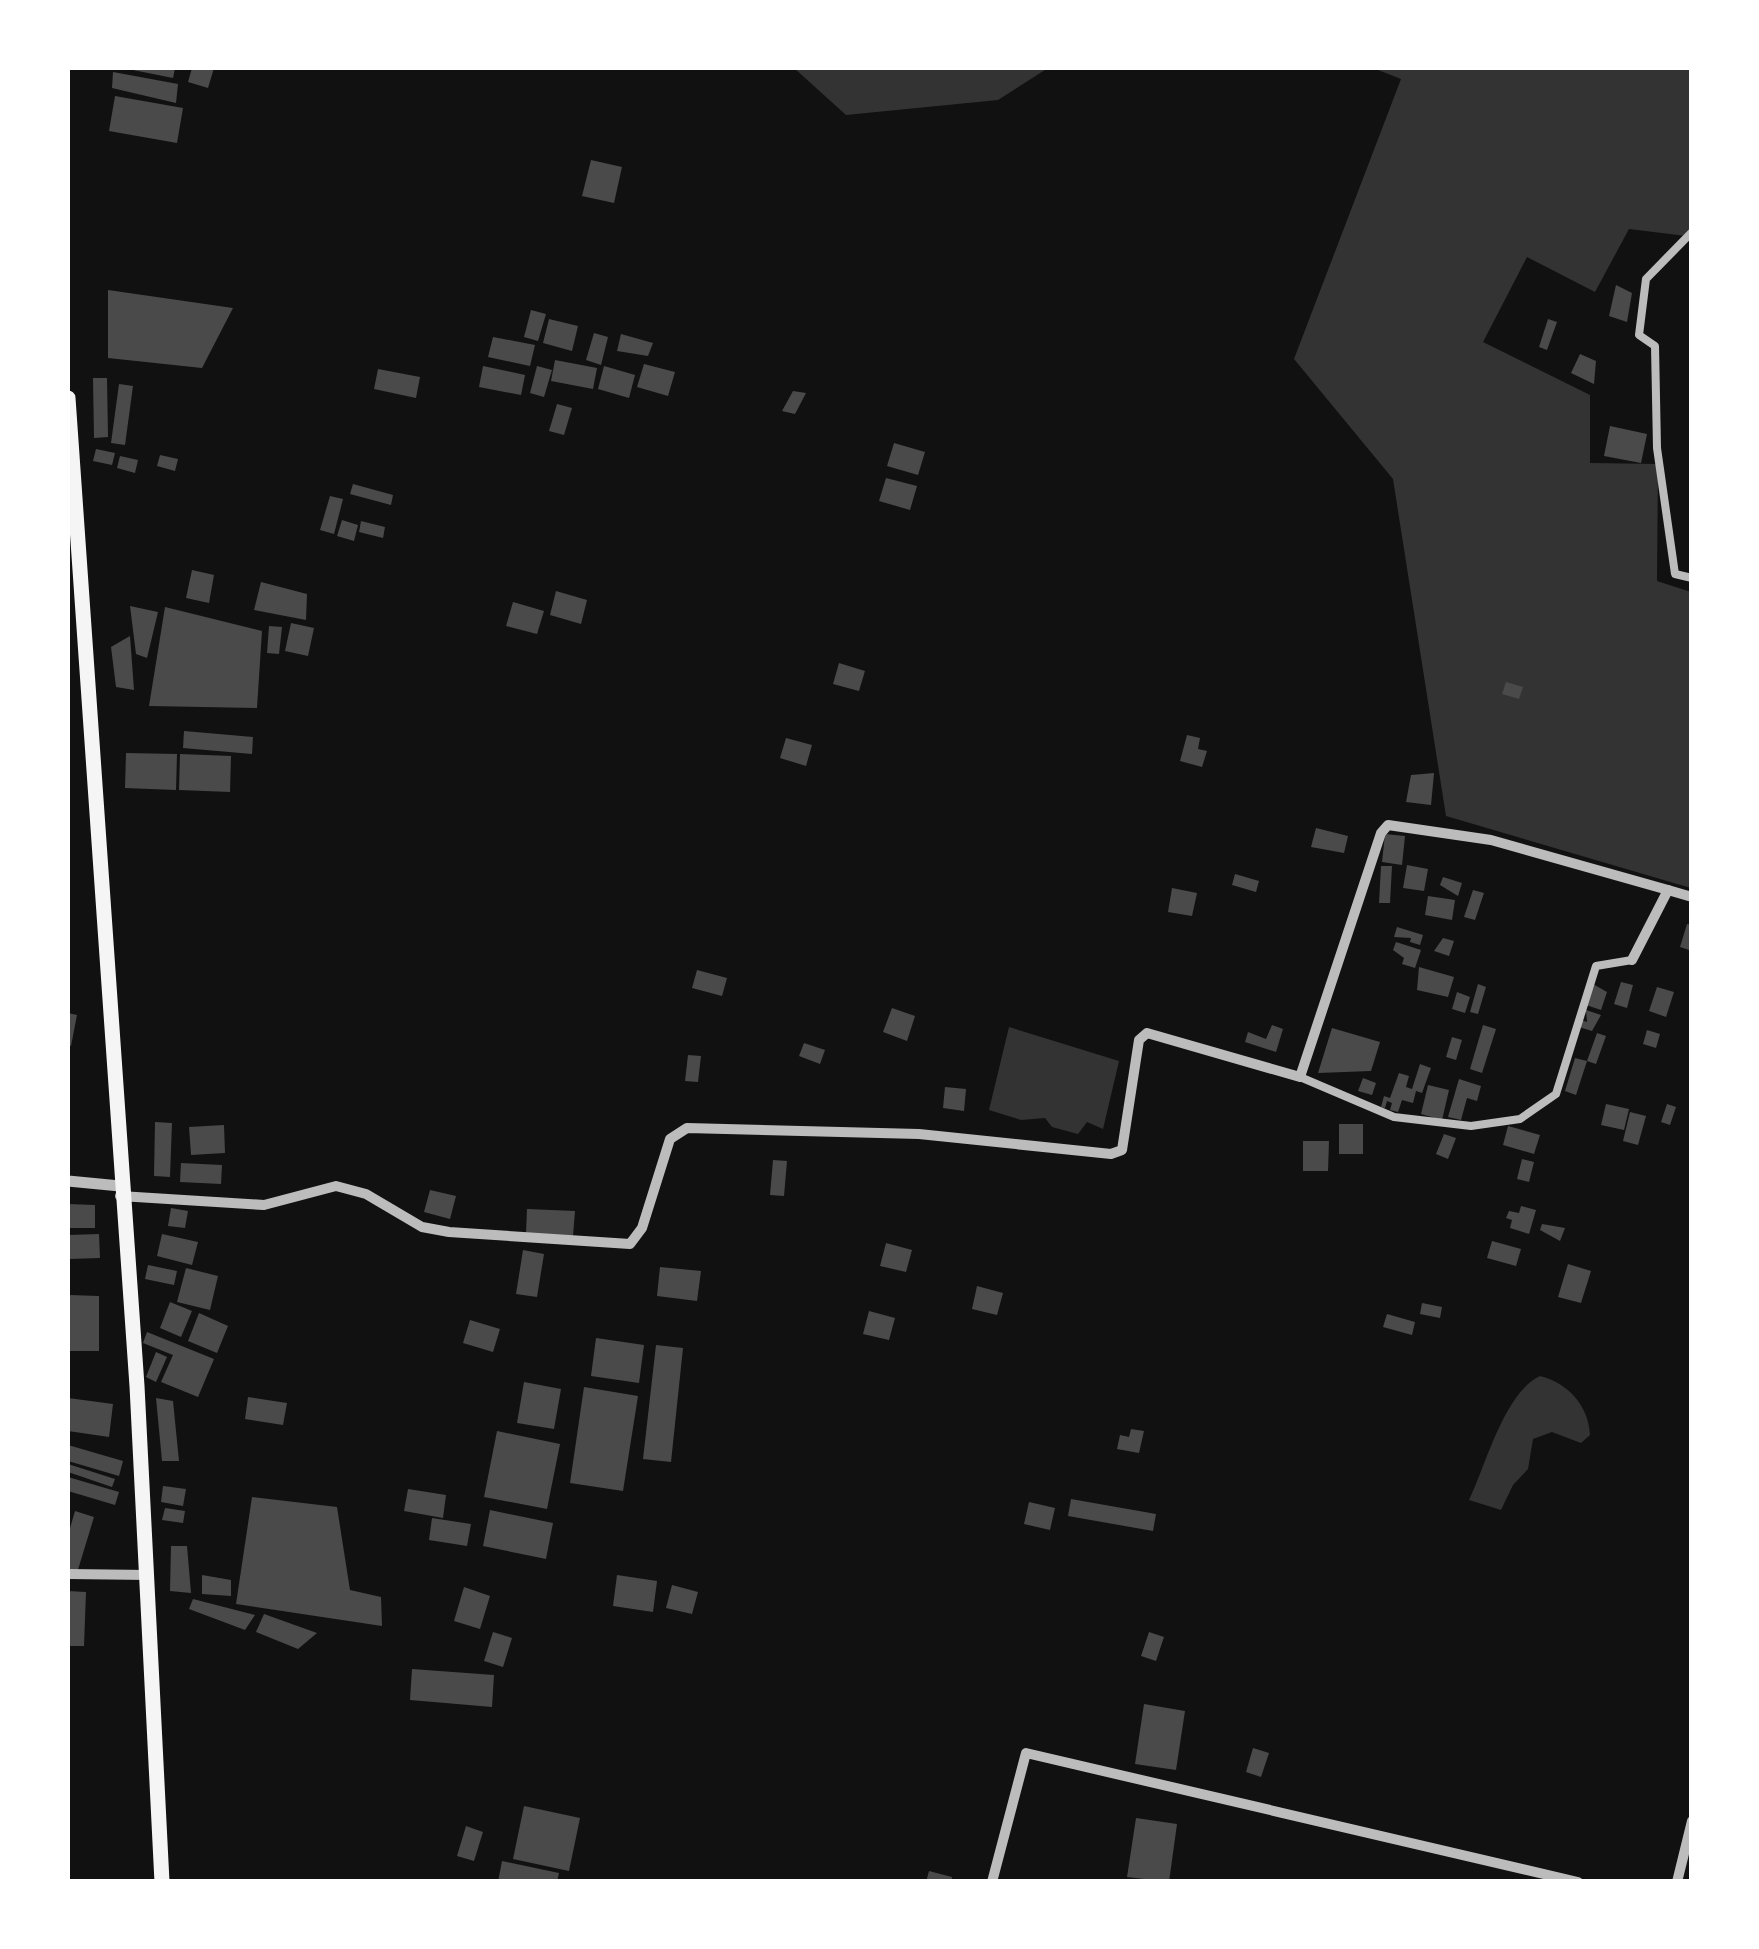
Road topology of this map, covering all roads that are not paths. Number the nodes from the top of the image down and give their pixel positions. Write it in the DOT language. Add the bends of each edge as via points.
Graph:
graph roads {
  1 [pos="1692,232"];
  2 [pos="68,398"];
  3 [pos="1692,578"];
  4 [pos="1668,890"];
  5 [pos="1692,898"];
  6 [pos="1632,960"];
  7 [pos="1300,1077"];
  8 [pos="68,1181"];
  9 [pos="120,1191"];
  10 [pos="68,1574"];
  11 [pos="148,1575"];
  12 [pos="1692,1821"];
  13 [pos="994,1881"];
  14 [pos="162,1882"];
  15 [pos="1578,1882"];
  16 [pos="1676,1882"];
  1 -- 3 [label="street" via="1646,279 1639,335 1655,346 1657,448 1675,574"];
  2 -- 9 [label="main road"];
  4 -- 5 [label="street"];
  4 -- 6 [label="street"];
  4 -- 7 [label="street" via="1491,840 1388,825"];
  6 -- 7 [label="street" via="1596,966 1556,1094 1520,1119 1471,1126 1394,1117"];
  7 -- 9 [label="street" via="1146,1033 1139,1040 1122,1150 1111,1154 918,1134 687,1128 670,1139 642,1228 630,1244 422,1227 366,1194 336,1186 264,1205"];
  8 -- 9 [label="street"];
  9 -- 11 [label="main road"];
  10 -- 11 [label="street"];
  11 -- 14 [label="main road"];
  12 -- 16 [label="street"];
  13 -- 15 [label="street" via="1026,1753"];
}
